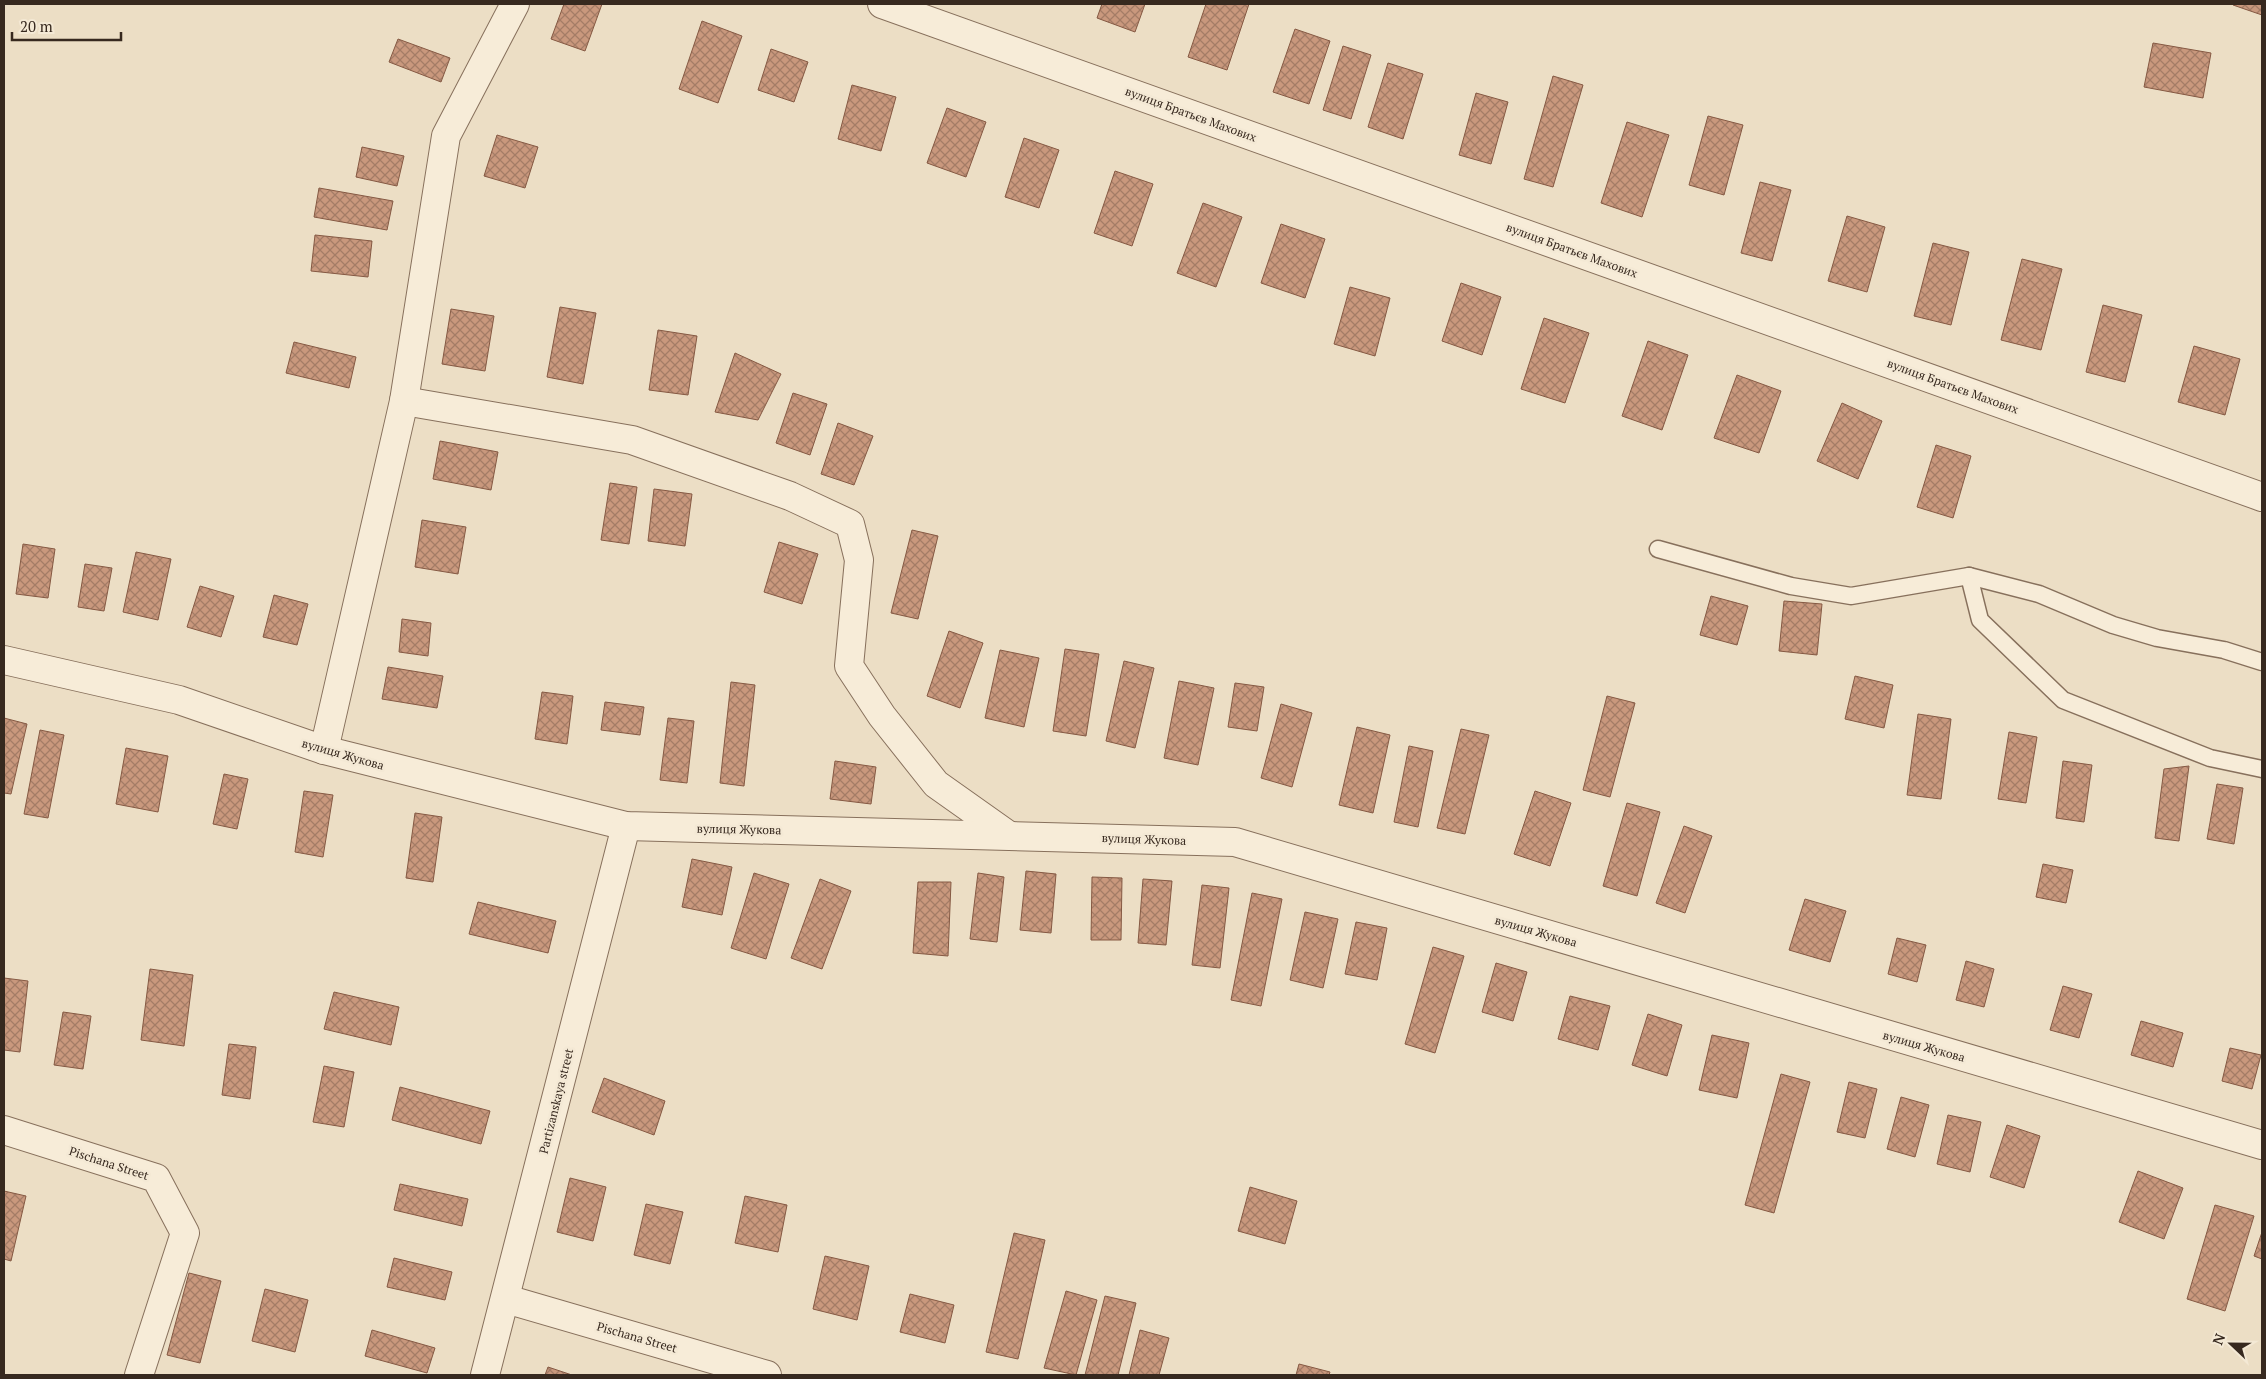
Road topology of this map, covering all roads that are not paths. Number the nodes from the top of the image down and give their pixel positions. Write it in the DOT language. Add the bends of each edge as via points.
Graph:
graph roads {
  1 [pos="515,4"];
  2 [pos="882,4"];
  3 [pos="404,401"];
  4 [pos="2262,497"];
  5 [pos="1658,549"];
  6 [pos="1969,576"];
  7 [pos="4,660"];
  8 [pos="2262,662"];
  9 [pos="324,750"];
  10 [pos="2262,769"];
  11 [pos="626,826"];
  12 [pos="1008,835"];
  13 [pos="4,1130"];
  14 [pos="2262,1145"];
  15 [pos="506,1299"];
  16 [pos="139,1375"];
  17 [pos="485,1375"];
  18 [pos="767,1375"];
  1 -- 3 [label="street" via="446,136"];
  2 -- 4 [label="street, вулиця Братьєв Махових"];
  3 -- 9 [label="street"];
  3 -- 12 [label="street" via="632,440 790,496 850,524 859,560 850,666 882,716 936,784"];
  5 -- 6 [label="lane" via="1791,586 1851,596"];
  6 -- 8 [label="lane" via="2039,594 2113,625 2157,638 2224,650"];
  6 -- 10 [label="lane" via="1980,620 2063,700 2210,758"];
  7 -- 9 [label="street, вулиця Жукова" via="180,700"];
  9 -- 11 [label="street, вулиця Жукова"];
  11 -- 12 [label="street, вулиця Жукова"];
  11 -- 15 [label="street, Partizanskaya street"];
  12 -- 14 [label="street, вулиця Жукова" via="1235,842"];
  13 -- 16 [label="street, Pischana Street" via="156,1178 185,1233"];
  15 -- 17 [label="street, Partizanskaya street"];
  15 -- 18 [label="street, Pischana Street"];
}
